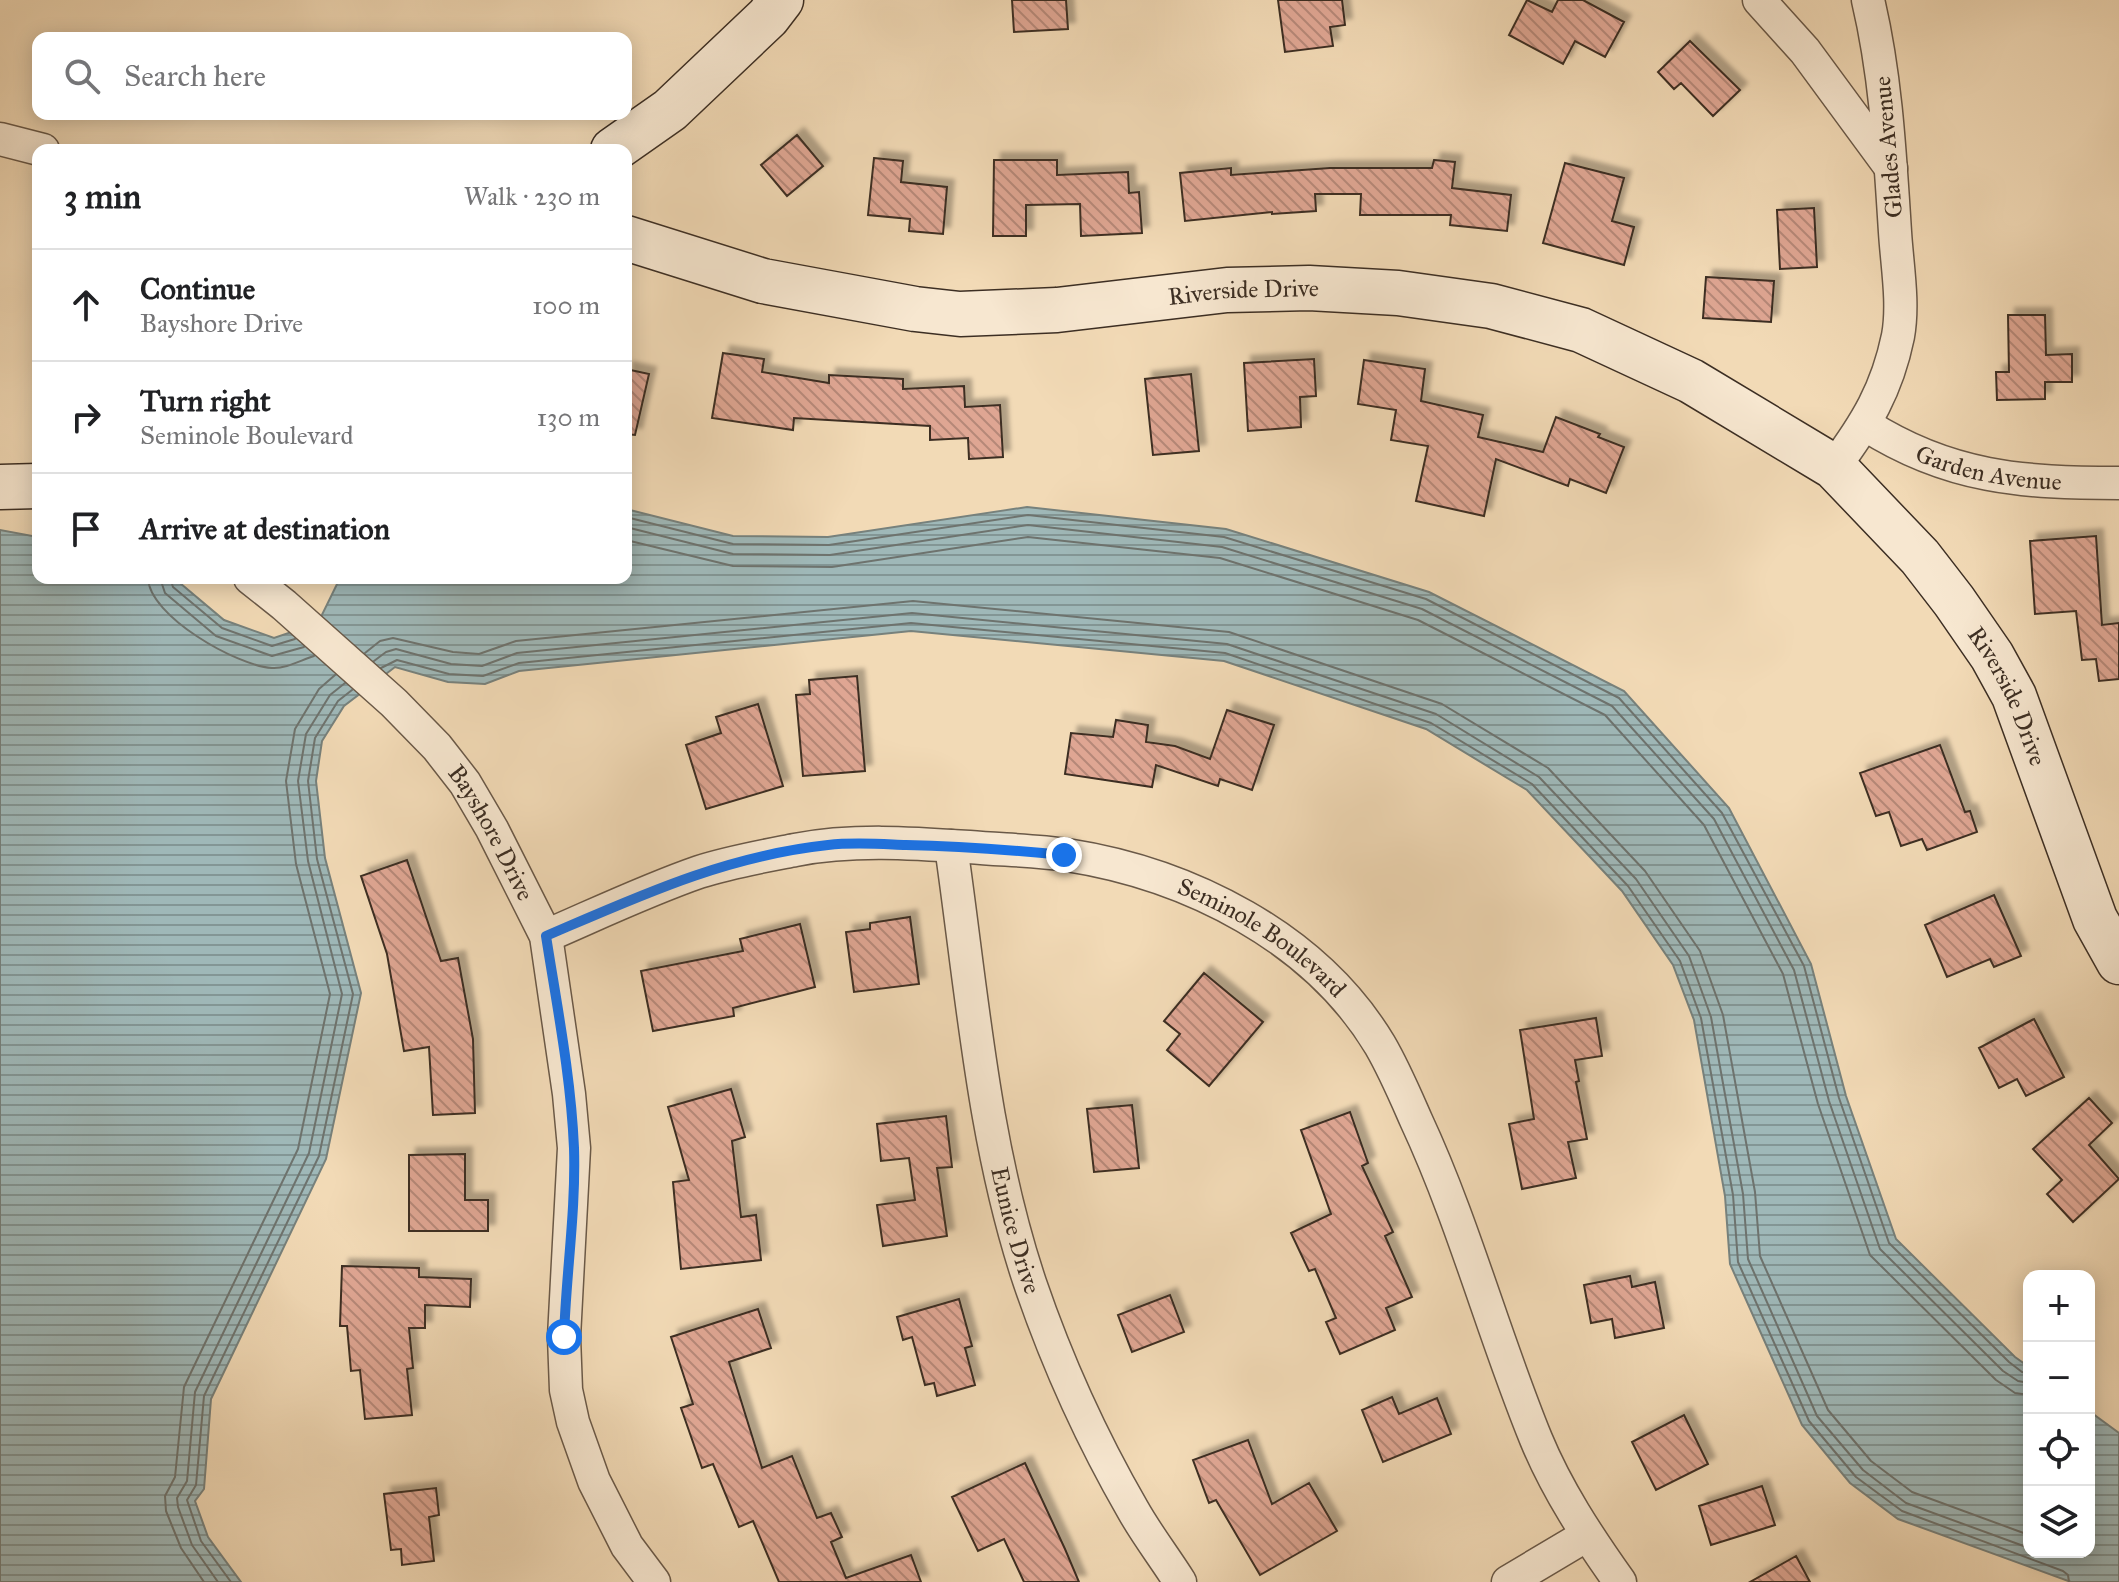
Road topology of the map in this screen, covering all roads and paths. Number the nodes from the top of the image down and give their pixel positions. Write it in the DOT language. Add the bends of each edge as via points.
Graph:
graph roads {
  1 [pos="781,0"];
  2 [pos="1759,0"];
  3 [pos="1868,0"];
  4 [pos="0,139"];
  5 [pos="622,144"];
  6 [pos="32,147"];
  7 [pos="1891,168"];
  8 [pos="632,240"];
  9 [pos="1866,425"];
  10 [pos="1834,467"];
  11 [pos="2119,483"];
  12 [pos="32,486"];
  13 [pos="0,487"];
  14 [pos="258,584"];
  15 [pos="951,846"];
  16 [pos="2107,915"];
  17 [pos="546,936"];
  18 [pos="2119,962"];
  19 [pos="1587,1535"];
  20 [pos="654,1582"];
  21 [pos="1180,1582"];
  22 [pos="1508,1582"];
  23 [pos="1620,1582"];
  1 -- 5 [label="street" via="670,110"];
  2 -- 7 [label="street" via="1805,51"];
  3 -- 7 [label="street, Glades Avenue" via="1883,78"];
  4 -- 6 [label="street"];
  7 -- 9 [label="street, Glades Avenue" via="1898,334"];
  8 -- 10 [label="street, Riverside Drive" via="763,281 960,314 1057,310 1227,290 1309,288 1491,306 1609,342 1691,381"];
  9 -- 10 [label="street"];
  9 -- 11 [label="street, Garden Avenue" via="1909,450 1960,469 2044,483"];
  10 -- 16 [label="street, Riverside Drive" via="1920,557 1992,656"];
  12 -- 13 [label="street"];
  14 -- 17 [label="street, Bayshore Drive" via="437,747 492,829"];
  15 -- 17 [label="street, Seminole Boulevard" via="829,845 749,860 661,886"];
  15 -- 19 [label="street, Seminole Boulevard" via="1091,860 1193,892 1273,935 1345,996 1380,1044 1433,1157 1536,1439"];
  15 -- 21 [label="street, Eunice Drive" via="988,1107 1002,1183 1030,1283 1101,1451"];
  16 -- 18 [label="street, Riverside Drive"];
  17 -- 20 [label="street, Bayshore Drive" via="574,1148 566,1390 594,1481 627,1546"];
  19 -- 22 [label="street"];
  19 -- 23 [label="street, Seminole Boulevard"];
}
